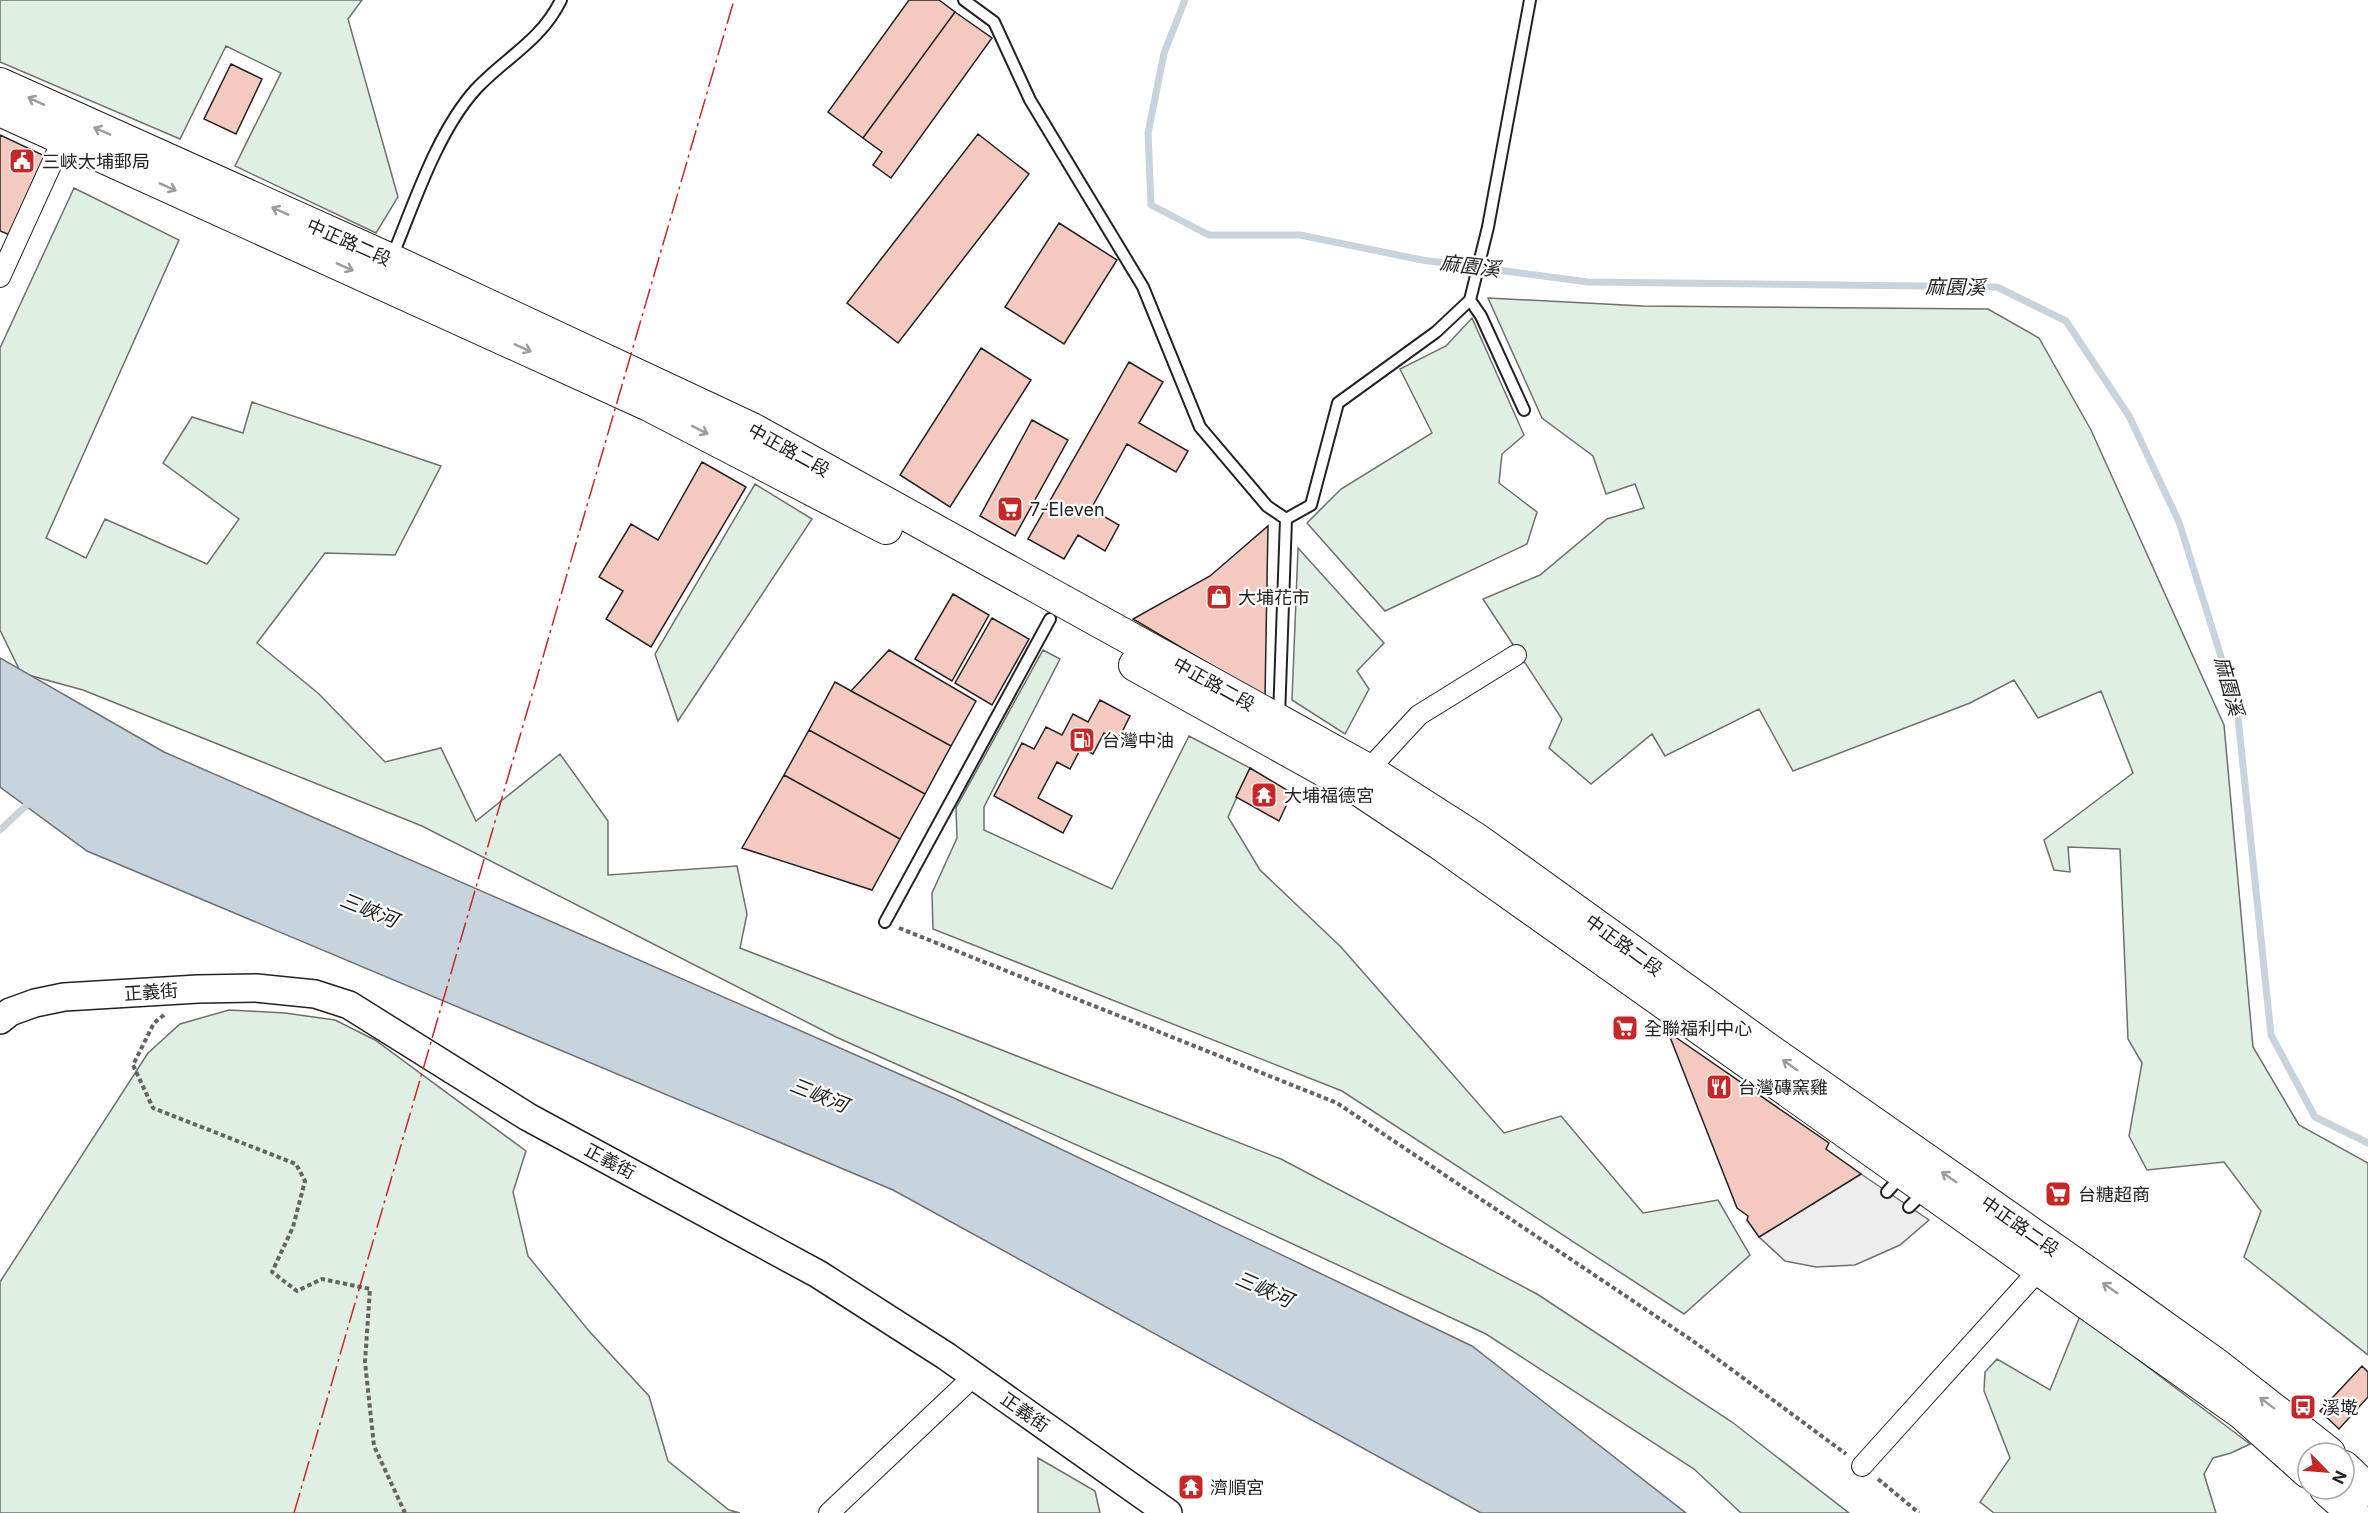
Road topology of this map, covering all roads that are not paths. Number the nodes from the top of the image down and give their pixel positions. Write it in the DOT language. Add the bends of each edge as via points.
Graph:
graph roads {
  1 [pos="561,0"];
  2 [pos="964,0"];
  3 [pos="1530,0"];
  4 [pos="0,84"];
  5 [pos="0,110"];
  6 [pos="68,128"];
  7 [pos="391,260"];
  8 [pos="0,277"];
  9 [pos="1470,300"];
  10 [pos="1524,410"];
  11 [pos="1286,519"];
  12 [pos="1050,619"];
  13 [pos="1516,655"];
  14 [pos="1278,719"];
  15 [pos="1368,770"];
  16 [pos="885,922"];
  17 [pos="0,1020"];
  18 [pos="2038,1271"];
  19 [pos="974,1376"];
  20 [pos="2314,1441"];
  21 [pos="2296,1461"];
  22 [pos="1862,1466"];
  23 [pos="2356,1478"];
  24 [pos="2368,1490"];
  25 [pos="2340,1501"];
  26 [pos="829,1513"];
  27 [pos="1168,1513"];
  28 [pos="2353,1513"];
  1 -- 7 [label="lane" via="535,39 477,89 456,117"];
  2 -- 11 [label="lane" via="994,22 1030,100 1143,287 1200,427 1267,506"];
  3 -- 9 [label="lane" via="1488,227"];
  6 -- 4 [label="main road, 中正路二段, one-way"];
  5 -- 6 [label="main road, 中正路二段"];
  7 -- 6 [label="main road, 中正路二段, one-way"];
  6 -- 8 [label="street"];
  6 -- 12 [label="main road, 中正路二段, one-way" via="649,405 889,529"];
  7 -- 14 [label="main road, 中正路二段" via="752,429"];
  9 -- 10 [label="lane"];
  9 -- 11 [label="lane" via="1436,332 1338,403 1311,505"];
  11 -- 14 [label="lane"];
  12 -- 16 [label="lane"];
  12 -- 18 [label="main road, 中正路二段" via="1361,791 1449,850 1906,1191"];
  13 -- 15 [label="street" via="1419,716"];
  14 -- 15 [label="main road, 中正路二段"];
  20 -- 15 [label="main road, 中正路二段, one-way" via="2115,1292 1476,839"];
  17 -- 19 [label="street, 正義街" via="35,1003 64,997 198,988 315,994 349,1005 528,1117 818,1274"];
  18 -- 21 [label="main road, 中正路二段" via="2243,1414"];
  18 -- 22 [label="street"];
  19 -- 26 [label="street"];
  19 -- 27 [label="street, 正義街"];
  23 -- 24 [label="main road"];
  25 -- 28 [label="main road"];
}
